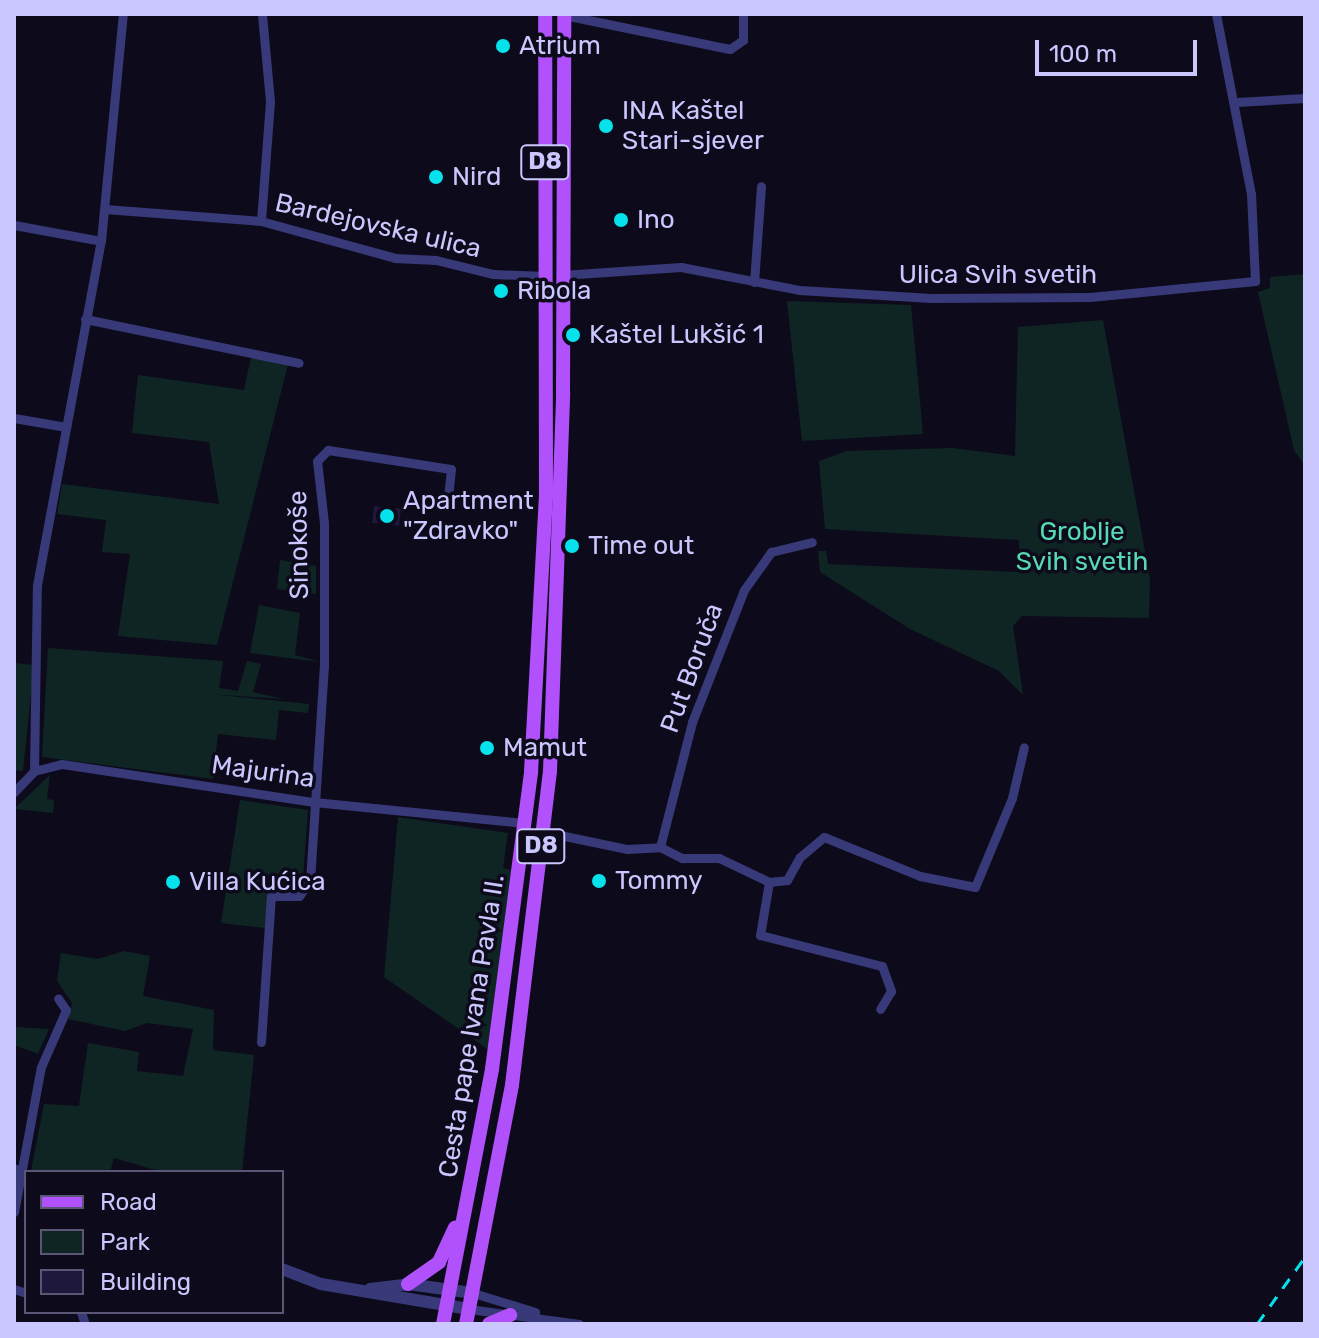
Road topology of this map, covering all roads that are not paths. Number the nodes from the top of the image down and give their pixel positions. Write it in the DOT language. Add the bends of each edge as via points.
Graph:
graph roads {
  1 [pos="123,14"];
  2 [pos="262,14"];
  3 [pos="545,14"];
  4 [pos="743,14"];
  5 [pos="1216,14"];
  6 [pos="564,15"];
  7 [pos="1305,98"];
  8 [pos="1237,102"];
  9 [pos="761,186"];
  10 [pos="105,209"];
  11 [pos="261,221"];
  12 [pos="14,225"];
  13 [pos="101,241"];
  14 [pos="562,275"];
  15 [pos="545,276"];
  16 [pos="754,282"];
  17 [pos="85,319"];
  18 [pos="299,363"];
  19 [pos="14,418"];
  20 [pos="66,427"];
  21 [pos="448,500"];
  22 [pos="812,542"];
  23 [pos="1024,747"];
  24 [pos="34,771"];
  25 [pos="14,792"];
  26 [pos="314,802"];
  27 [pos="516,822"];
  28 [pos="555,834"];
  29 [pos="660,847"];
  30 [pos="769,882"];
  31 [pos="58,998"];
  32 [pos="880,1009"];
  33 [pos="261,1042"];
  34 [pos="21,1174"];
  35 [pos="469,1198"];
  36 [pos="14,1212"];
  37 [pos="284,1270"];
  38 [pos="408,1284"];
  39 [pos="451,1289"];
  40 [pos="363,1290"];
  41 [pos="473,1293"];
  42 [pos="447,1305"];
  43 [pos="538,1314"];
  44 [pos="510,1315"];
  45 [pos="467,1316"];
  46 [pos="443,1324"];
  47 [pos="489,1324"];
  48 [pos="579,1324"];
  1 -- 10 [label="street"];
  2 -- 11 [label="street" via="270,101"];
  3 -- 15 [label="main road, Cesta pape Ivana Pavla II. / D8"];
  4 -- 6 [label="street" via="743,40 730,49"];
  5 -- 8 [label="street, Ulica Svih svetih"];
  6 -- 14 [label="main road, Cesta pape Ivana Pavla II. / D8"];
  7 -- 8 [label="street"];
  8 -- 16 [label="street, Ulica Svih svetih" via="1255,281 1090,297 931,298"];
  9 -- 16 [label="street"];
  10 -- 11 [label="street, Bardejovska ulica"];
  10 -- 13 [label="street"];
  11 -- 15 [label="street, Bardejovska ulica" via="395,258 436,260 493,274"];
  12 -- 13 [label="street"];
  13 -- 17 [label="street"];
  14 -- 16 [label="street, Ulica Svih svetih" via="681,267"];
  14 -- 41 [label="main road, Cesta pape Ivana Pavla II. / D8" via="559,620 550,771 514,1071"];
  15 -- 35 [label="main road, Cesta pape Ivana Pavla II. / D8" via="545,556 530,786"];
  17 -- 18 [label="street"];
  17 -- 20 [label="street"];
  19 -- 20 [label="street"];
  20 -- 24 [label="street" via="37,585"];
  21 -- 26 [label="street, Sinokoše" via="451,469 328,450 317,461 324,523 324,667"];
  22 -- 29 [label="street, Put Boruča" via="771,552 744,590 692,722"];
  23 -- 30 [label="street" via="1012,798 975,887 920,876 824,837 800,857 787,880"];
  24 -- 25 [label="street"];
  24 -- 26 [label="street, Majurina" via="62,764"];
  26 -- 27 [label="street, Majurina"];
  26 -- 33 [label="street" via="310,881 299,896 271,896"];
  28 -- 29 [label="street" via="627,849"];
  29 -- 30 [label="street" via="682,858 719,858"];
  30 -- 32 [label="street" via="760,935 882,966 891,991"];
  31 -- 34 [label="street" via="66,1010 41,1067"];
  34 -- 36 [label="street"];
  35 -- 38 [label="main road" via="447,1252"];
  35 -- 39 [label="main road, Cesta pape Ivana Pavla II. / D8"];
  37 -- 40 [label="street" via="321,1284"];
  38 -- 39 [label="street"];
  38 -- 40 [label="street"];
  39 -- 41 [label="street"];
  39 -- 42 [label="main road, Cesta pape Ivana Pavla II. / D8"];
  40 -- 42 [label="street"];
  41 -- 43 [label="street"];
  41 -- 45 [label="main road, Cesta pape Ivana Pavla II. / D8"];
  42 -- 45 [label="street"];
  42 -- 46 [label="main road, Cesta pape Ivana Pavla II. / D8"];
  43 -- 44 [label="street"];
  43 -- 48 [label="street"];
  44 -- 45 [label="street"];
  44 -- 47 [label="main road"];
}
